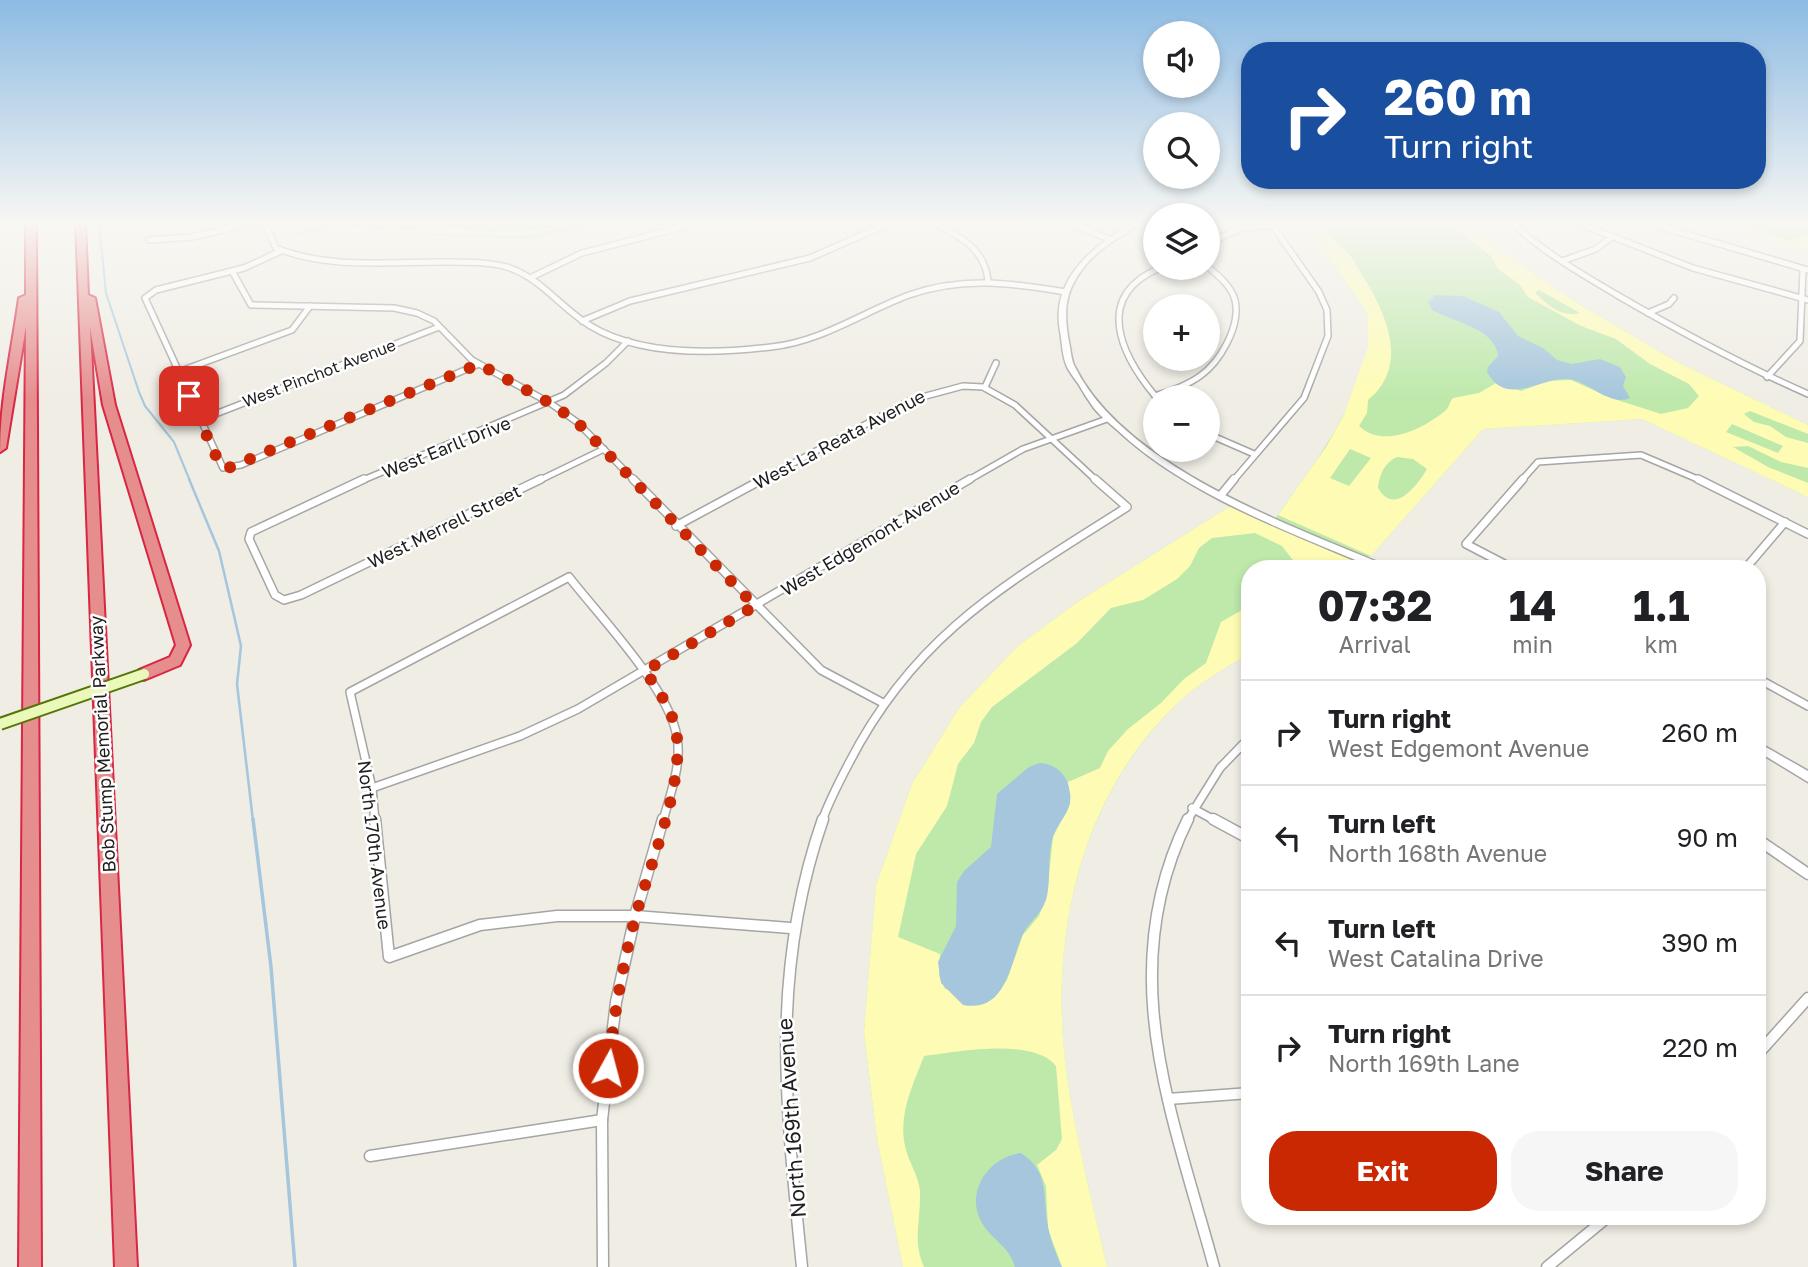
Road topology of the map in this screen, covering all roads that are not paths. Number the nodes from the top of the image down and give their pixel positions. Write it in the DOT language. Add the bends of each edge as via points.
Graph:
graph roads {
  1 [pos="24,281"];
  2 [pos="31,281"];
  3 [pos="83,281"];
  4 [pos="85,281"];
  5 [pos="196,281"];
  6 [pos="238,281"];
  7 [pos="536,281"];
  8 [pos="713,281"];
  9 [pos="984,281"];
  10 [pos="988,281"];
  11 [pos="1072,281"];
  12 [pos="1137,281"];
  13 [pos="1221,281"];
  14 [pos="1310,281"];
  15 [pos="1595,281"];
  16 [pos="1739,281"];
  17 [pos="1803,281"];
  18 [pos="1066,292"];
  19 [pos="1674,298"];
  20 [pos="1800,298"];
  21 [pos="1808,300"];
  22 [pos="310,306"];
  23 [pos="1648,313"];
  24 [pos="582,321"];
  25 [pos="439,327"];
  26 [pos="628,341"];
  27 [pos="996,363"];
  28 [pos="479,364"];
  29 [pos="178,372"];
  30 [pos="1767,377"];
  31 [pos="1148,385"];
  32 [pos="1185,385"];
  33 [pos="985,387"];
  34 [pos="1808,394"];
  35 [pos="550,403"];
  36 [pos="1107,419"];
  37 [pos="200,420"];
  38 [pos="1051,439"];
  39 [pos="1220,439"];
  40 [pos="0,448"];
  41 [pos="604,449"];
  42 [pos="1254,454"];
  43 [pos="1221,495"];
  44 [pos="1785,522"];
  45 [pos="676,526"];
  46 [pos="1808,534"];
  47 [pos="1366,560"];
  48 [pos="1493,560"];
  49 [pos="1753,560"];
  50 [pos="284,600"];
  51 [pos="755,606"];
  52 [pos="645,671"];
  53 [pos="144,674"];
  54 [pos="1766,683"];
  55 [pos="883,703"];
  56 [pos="1808,706"];
  57 [pos="0,724"];
  58 [pos="1241,746"];
  59 [pos="1766,751"];
  60 [pos="1808,777"];
  61 [pos="372,788"];
  62 [pos="1192,808"];
  63 [pos="1241,834"];
  64 [pos="1766,845"];
  65 [pos="1808,874"];
  66 [pos="635,917"];
  67 [pos="790,928"];
  68 [pos="1808,998"];
  69 [pos="1766,1045"];
  70 [pos="1241,1094"];
  71 [pos="1168,1098"];
  72 [pos="602,1119"];
  73 [pos="370,1156"];
  74 [pos="1599,1225"];
  75 [pos="30,1267"];
  76 [pos="126,1267"];
  77 [pos="603,1267"];
  78 [pos="802,1267"];
  79 [pos="1214,1267"];
  80 [pos="1547,1267"];
  1 -- 40 [label="highway" via="17,358"];
  2 -- 75 [label="highway"];
  3 -- 76 [label="highway, Bob Stump Memorial Parkway"];
  4 -- 53 [label="highway" via="109,405 183,645 175,661"];
  5 -- 29 [label="street" via="145,299"];
  6 -- 22 [label="street" via="251,305"];
  7 -- 24 [label="street"];
  8 -- 24 [label="street" via="630,301"];
  9 -- 26 [label="street" via="923,290 822,336 781,347 715,348"];
  10 -- 18 [label="street"];
  11 -- 18 [label="street"];
  12 -- 31 [label="street" via="1129,286 1122,301 1119,321 1127,355"];
  13 -- 32 [label="street" via="1232,293 1237,309 1234,324 1217,358"];
  14 -- 42 [label="street" via="1324,301 1328,336 1304,398"];
  15 -- 23 [label="street"];
  16 -- 20 [label="street"];
  17 -- 20 [label="street"];
  18 -- 36 [label="street" via="1061,312 1063,346 1079,382"];
  19 -- 23 [label="street"];
  20 -- 21 [label="street"];
  20 -- 30 [label="street" via="1800,341"];
  22 -- 25 [label="street" via="403,309 424,315"];
  22 -- 29 [label="street" via="292,330"];
  23 -- 30 [label="street"];
  24 -- 26 [label="street"];
  25 -- 28 [label="street"];
  25 -- 37 [label="street, West Pinchot Avenue"];
  26 -- 35 [label="street, West Earll Drive" via="596,374"];
  27 -- 33 [label="street"];
  28 -- 35 [label="street"];
  28 -- 37 [label="street" via="228,468 220,465"];
  29 -- 37 [label="street"];
  30 -- 34 [label="street"];
  33 -- 38 [label="street" via="1018,405"];
  33 -- 45 [label="street, West La Reata Avenue" via="938,388 911,400"];
  35 -- 41 [label="street"];
  35 -- 50 [label="street, West Earll Drive" via="433,449 251,532 249,539 275,595"];
  36 -- 38 [label="street, West Edgemont Avenue"];
  36 -- 43 [label="street" via="1153,457"];
  38 -- 51 [label="street, West Edgemont Avenue" via="999,462"];
  38 -- 55 [label="street, North 169th Avenue" via="1128,508 961,620 924,653"];
  39 -- 42 [label="street"];
  41 -- 45 [label="street"];
  41 -- 50 [label="street, West Merrell Street"];
  42 -- 43 [label="street"];
  43 -- 47 [label="street"];
  44 -- 46 [label="street"];
  44 -- 48 [label="street" via="1641,455 1538,462 1466,544"];
  44 -- 49 [label="street"];
  45 -- 51 [label="street"];
  51 -- 52 [label="street, West Edgemont Avenue"];
  51 -- 55 [label="street" via="821,670"];
  52 -- 61 [label="street, West Edgemont Avenue" via="520,736"];
  52 -- 61 [label="street, North 170th Avenue" via="569,577 350,692"];
  52 -- 66 [label="street" via="663,697 677,736 677,771"];
  53 -- 57 [label="main road, bridge"];
  54 -- 56 [label="street"];
  55 -- 67 [label="street, North 169th Avenue" via="824,810"];
  58 -- 62 [label="street"];
  59 -- 60 [label="street"];
  61 -- 66 [label="street, North 170th Avenue" via="389,957 476,925 570,915"];
  62 -- 63 [label="street"];
  62 -- 71 [label="street" via="1166,869 1152,953 1153,1030"];
  64 -- 65 [label="street"];
  66 -- 67 [label="street"];
  66 -- 72 [label="street" via="616,1002"];
  67 -- 78 [label="street, North 169th Avenue" via="784,1010 786,1094"];
  68 -- 69 [label="street"];
  70 -- 71 [label="street"];
  71 -- 79 [label="street"];
  72 -- 73 [label="street"];
  72 -- 77 [label="street"];
  74 -- 80 [label="street"];
}
